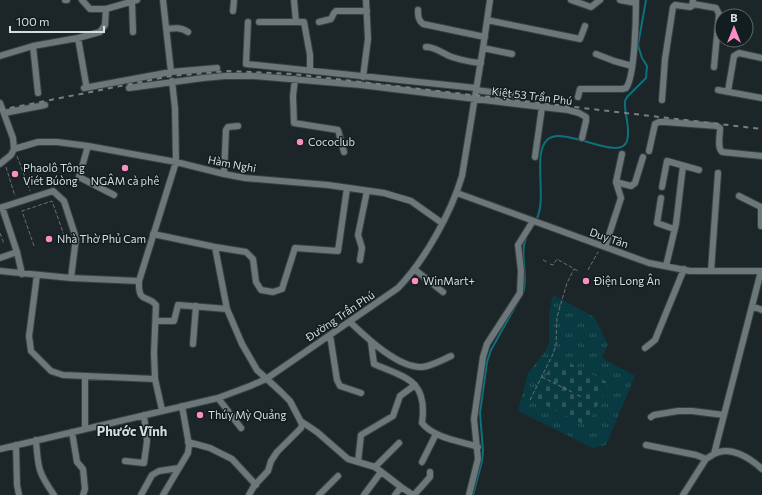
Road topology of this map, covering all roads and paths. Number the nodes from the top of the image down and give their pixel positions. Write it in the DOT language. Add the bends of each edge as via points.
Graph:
graph roads {
  1 [pos="82,0"];
  2 [pos="163,0"];
  3 [pos="234,0"];
  4 [pos="294,0"];
  5 [pos="366,0"];
  6 [pos="490,0"];
  7 [pos="571,0"];
  8 [pos="600,0"];
  9 [pos="620,0"];
  10 [pos="134,1"];
  11 [pos="636,2"];
  12 [pos="693,2"];
  13 [pos="106,9"];
  14 [pos="418,10"];
  15 [pos="233,11"];
  16 [pos="367,11"];
  17 [pos="487,20"];
  18 [pos="248,22"];
  19 [pos="259,22"];
  20 [pos="296,22"];
  21 [pos="319,22"];
  22 [pos="585,26"];
  23 [pos="166,28"];
  24 [pos="133,32"];
  25 [pos="188,32"];
  26 [pos="485,37"];
  27 [pos="78,38"];
  28 [pos="33,46"];
  29 [pos="426,47"];
  30 [pos="483,48"];
  31 [pos="512,54"];
  32 [pos="596,54"];
  33 [pos="0,56"];
  34 [pos="762,58"];
  35 [pos="480,63"];
  36 [pos="632,66"];
  37 [pos="714,66"];
  38 [pos="217,68"];
  39 [pos="310,70"];
  40 [pos="171,72"];
  41 [pos="364,77"];
  42 [pos="295,79"];
  43 [pos="172,81"];
  44 [pos="129,88"];
  45 [pos="476,89"];
  46 [pos="718,90"];
  47 [pos="728,91"];
  48 [pos="38,93"];
  49 [pos="513,95"];
  50 [pos="578,97"];
  51 [pos="762,98"];
  52 [pos="474,100"];
  53 [pos="662,100"];
  54 [pos="0,103"];
  55 [pos="46,105"];
  56 [pos="542,107"];
  57 [pos="4,113"];
  58 [pos="238,126"];
  59 [pos="582,138"];
  60 [pos="88,146"];
  61 [pos="14,149"];
  62 [pos="649,150"];
  63 [pos="344,152"];
  64 [pos="622,154"];
  65 [pos="762,156"];
  66 [pos="18,157"];
  67 [pos="535,157"];
  68 [pos="644,157"];
  69 [pos="176,162"];
  70 [pos="2,164"];
  71 [pos="683,166"];
  72 [pos="699,170"];
  73 [pos="718,173"];
  74 [pos="224,174"];
  75 [pos="616,182"];
  76 [pos="662,187"];
  77 [pos="29,188"];
  78 [pos="347,188"];
  79 [pos="367,191"];
  80 [pos="457,193"];
  81 [pos="114,195"];
  82 [pos="739,196"];
  83 [pos="661,198"];
  84 [pos="17,202"];
  85 [pos="1,208"];
  86 [pos="535,222"];
  87 [pos="442,223"];
  88 [pos="762,226"];
  89 [pos="674,230"];
  90 [pos="0,232"];
  91 [pos="153,234"];
  92 [pos="64,235"];
  93 [pos="4,244"];
  94 [pos="34,246"];
  95 [pos="215,247"];
  96 [pos="603,247"];
  97 [pos="17,252"];
  98 [pos="0,258"];
  99 [pos="360,260"];
  100 [pos="544,260"];
  101 [pos="547,262"];
  102 [pos="550,264"];
  103 [pos="666,266"];
  104 [pos="414,269"];
  105 [pos="574,269"];
  106 [pos="588,270"];
  107 [pos="684,270"];
  108 [pos="0,271"];
  109 [pos="578,271"];
  110 [pos="711,271"];
  111 [pos="761,271"];
  112 [pos="22,274"];
  113 [pos="37,275"];
  114 [pos="71,278"];
  115 [pos="139,281"];
  116 [pos="443,292"];
  117 [pos="196,306"];
  118 [pos="752,306"];
  119 [pos="227,309"];
  120 [pos="762,310"];
  121 [pos="156,321"];
  122 [pos="350,322"];
  123 [pos="330,335"];
  124 [pos="371,342"];
  125 [pos="193,344"];
  126 [pos="645,348"];
  127 [pos="451,356"];
  128 [pos="86,376"];
  129 [pos="542,377"];
  130 [pos="266,378"];
  131 [pos="156,379"];
  132 [pos="415,385"];
  133 [pos="572,392"];
  134 [pos="361,393"];
  135 [pos="577,394"];
  136 [pos="582,397"];
  137 [pos="218,398"];
  138 [pos="530,400"];
  139 [pos="182,406"];
  140 [pos="162,410"];
  141 [pos="144,415"];
  142 [pos="724,415"];
  143 [pos="651,417"];
  144 [pos="302,422"];
  145 [pos="86,428"];
  146 [pos="241,428"];
  147 [pos="72,432"];
  148 [pos="436,434"];
  149 [pos="36,440"];
  150 [pos="188,442"];
  151 [pos="399,443"];
  152 [pos="16,445"];
  153 [pos="646,445"];
  154 [pos="478,447"];
  155 [pos="0,449"];
  156 [pos="714,454"];
  157 [pos="706,459"];
  158 [pos="125,461"];
  159 [pos="358,462"];
  160 [pos="422,462"];
  161 [pos="375,467"];
  162 [pos="179,468"];
  163 [pos="762,469"];
  164 [pos="381,472"];
  165 [pos="430,472"];
  166 [pos="338,476"];
  167 [pos="256,484"];
  168 [pos="401,487"];
  169 [pos="19,495"];
  170 [pos="54,495"];
  171 [pos="83,495"];
  172 [pos="141,495"];
  173 [pos="163,495"];
  174 [pos="249,495"];
  175 [pos="319,495"];
  176 [pos="364,495"];
  177 [pos="395,495"];
  178 [pos="413,495"];
  179 [pos="469,495"];
  180 [pos="683,495"];
  1 -- 13 [label="street" via="90,9"];
  2 -- 23 [label="street"];
  3 -- 15 [label="street"];
  4 -- 20 [label="street"];
  5 -- 16 [label="street"];
  6 -- 17 [label="street, Đường Trần Phú"];
  7 -- 8 [label="street" via="591,7"];
  9 -- 11 [label="street"];
  10 -- 13 [label="street"];
  10 -- 24 [label="street"];
  11 -- 36 [label="street"];
  12 -- 37 [label="street" via="716,8 719,14"];
  12 -- 53 [label="street" via="690,7 673,7"];
  13 -- 27 [label="street" via="105,25 100,32"];
  14 -- 26 [label="street" via="419,21 423,24"];
  16 -- 21 [label="street" via="336,11 331,19"];
  16 -- 41 [label="street" via="368,39"];
  17 -- 22 [label="street" via="580,39"];
  17 -- 26 [label="street, Đường Trần Phú"];
  18 -- 39 [label="street" via="246,64"];
  19 -- 20 [label="street"];
  20 -- 39 [label="street" via="304,22"];
  23 -- 25 [label="street" via="179,28"];
  23 -- 40 [label="street"];
  26 -- 30 [label="street, Đường Trần Phú"];
  27 -- 28 [label="street"];
  27 -- 40 [label="street" via="85,86"];
  28 -- 33 [label="street"];
  28 -- 48 [label="street"];
  29 -- 35 [label="street" via="436,48 452,58"];
  30 -- 31 [label="street"];
  30 -- 35 [label="street, Đường Trần Phú"];
  32 -- 36 [label="street"];
  34 -- 47 [label="street" via="736,54"];
  35 -- 45 [label="street, Đường Trần Phú"];
  36 -- 50 [label="street" via="630,84 626,88 580,89"];
  38 -- 40 [label="street"];
  39 -- 41 [label="street"];
  41 -- 45 [label="street"];
  42 -- 43 [label="street, Kiệt 53 Trần Phú" via="226,76"];
  42 -- 52 [label="street, Kiệt 53 Trần Phú"];
  42 -- 63 [label="street" via="294,123 338,130"];
  43 -- 44 [label="street, Kiệt 53 Trần Phú"];
  43 -- 69 [label="street"];
  45 -- 49 [label="street"];
  45 -- 52 [label="street, Đường Trần Phú"];
  46 -- 47 [label="street"];
  47 -- 51 [label="street"];
  52 -- 56 [label="street, Kiệt 53 Trần Phú"];
  52 -- 80 [label="street, Đường Trần Phú"];
  54 -- 57 [label="street"];
  55 -- 57 [label="street"];
  56 -- 59 [label="street, Kiệt 53 Trần Phú" via="573,111 586,117"];
  56 -- 67 [label="street"];
  57 -- 61 [label="street"];
  58 -- 74 [label="street" via="228,127 226,130"];
  60 -- 61 [label="street, Hàm Nghi" via="38,142"];
  60 -- 69 [label="street, Hàm Nghi"];
  60 -- 81 [label="street" via="79,177"];
  61 -- 70 [label="street"];
  62 -- 65 [label="street" via="655,124 665,122 717,126 720,128 719,146 722,152"];
  64 -- 75 [label="street"];
  66 -- 77 [label="path"];
  68 -- 75 [label="street" via="635,183 630,186"];
  69 -- 74 [label="street, Hàm Nghi"];
  69 -- 91 [label="street"];
  70 -- 84 [label="path"];
  71 -- 72 [label="street"];
  71 -- 76 [label="street" via="667,161"];
  71 -- 89 [label="street"];
  73 -- 110 [label="street"];
  74 -- 78 [label="street, Hàm Nghi" via="274,182"];
  75 -- 96 [label="street" via="621,198"];
  78 -- 79 [label="street, Hàm Nghi"];
  78 -- 95 [label="street" via="338,251 295,248 282,289 273,292 261,290 256,282 253,259 246,252"];
  79 -- 87 [label="street, Hàm Nghi" via="410,201"];
  79 -- 99 [label="street" via="358,235 362,248"];
  80 -- 86 [label="street, Duy Tân"];
  80 -- 87 [label="street, Đường Trần Phú"];
  82 -- 88 [label="street" via="761,207"];
  83 -- 89 [label="street" via="657,223"];
  84 -- 85 [label="street"];
  84 -- 114 [label="street" via="53,191 64,201 76,238"];
  85 -- 97 [label="street"];
  86 -- 96 [label="street, Duy Tân"];
  86 -- 154 [label="street" via="518,245 520,293 487,344 482,357 474,418"];
  87 -- 104 [label="street, Đường Trần Phú"];
  89 -- 103 [label="street"];
  90 -- 93 [label="path"];
  91 -- 95 [label="street"];
  91 -- 115 [label="street"];
  92 -- 94 [label="path" via="52,201 22,211"];
  95 -- 119 [label="street"];
  96 -- 103 [label="street, Duy Tân"];
  96 -- 106 [label="path"];
  97 -- 98 [label="street"];
  97 -- 112 [label="street"];
  100 -- 101 [label="path"];
  102 -- 105 [label="path" via="553,265 557,259"];
  103 -- 107 [label="street, Duy Tân"];
  104 -- 116 [label="street"];
  104 -- 122 [label="street, Đường Trần Phú" via="398,288"];
  105 -- 109 [label="path"];
  105 -- 129 [label="path" via="557,317 556,345"];
  107 -- 110 [label="street, Duy Tân"];
  107 -- 126 [label="street" via="655,340"];
  108 -- 112 [label="street"];
  110 -- 111 [label="street, Duy Tân"];
  111 -- 118 [label="street"];
  112 -- 113 [label="street"];
  113 -- 114 [label="street"];
  113 -- 128 [label="street" via="29,336 31,351 51,371 63,375"];
  114 -- 115 [label="street"];
  115 -- 121 [label="street" via="141,296 156,304"];
  117 -- 119 [label="street"];
  117 -- 121 [label="street" via="178,305 174,321"];
  117 -- 125 [label="street"];
  118 -- 120 [label="street"];
  118 -- 142 [label="street"];
  119 -- 130 [label="street" via="242,344 257,370"];
  121 -- 131 [label="street"];
  122 -- 123 [label="street, Đường Trần Phú"];
  122 -- 124 [label="street"];
  123 -- 130 [label="street, Đường Trần Phú"];
  123 -- 134 [label="street" via="340,386"];
  124 -- 127 [label="street" via="412,367 424,367"];
  124 -- 132 [label="street" via="374,364 403,376"];
  128 -- 131 [label="street"];
  128 -- 145 [label="street"];
  129 -- 133 [label="path"];
  129 -- 138 [label="path"];
  130 -- 137 [label="street, Đường Trần Phú"];
  130 -- 144 [label="street" via="290,402"];
  131 -- 140 [label="street"];
  132 -- 148 [label="street" via="424,409 422,423"];
  132 -- 159 [label="street" via="400,396 393,416 361,435"];
  135 -- 136 [label="path"];
  137 -- 139 [label="street, Đường Trần Phú"];
  137 -- 146 [label="street"];
  139 -- 140 [label="street, Đường Trần Phú"];
  139 -- 150 [label="street"];
  140 -- 141 [label="street, Đường Trần Phú"];
  141 -- 145 [label="street, Đường Trần Phú"];
  141 -- 158 [label="street" via="147,442 144,463"];
  142 -- 143 [label="street" via="678,410"];
  142 -- 156 [label="street"];
  144 -- 159 [label="street" via="348,459"];
  144 -- 167 [label="street" via="301,428 277,452 268,471"];
  145 -- 147 [label="street, Đường Trần Phú"];
  147 -- 149 [label="street, Đường Trần Phú"];
  147 -- 171 [label="street" via="77,462 83,469"];
  148 -- 154 [label="street"];
  148 -- 160 [label="street"];
  149 -- 152 [label="street, Đường Trần Phú"];
  149 -- 170 [label="street" via="42,478"];
  150 -- 162 [label="street" via="188,453"];
  150 -- 167 [label="street" via="210,448 232,459"];
  151 -- 161 [label="street"];
  152 -- 155 [label="street, Đường Trần Phú"];
  152 -- 169 [label="street"];
  153 -- 157 [label="street"];
  154 -- 179 [label="street" via="478,459"];
  156 -- 157 [label="street"];
  156 -- 163 [label="street" via="733,452 743,455"];
  157 -- 180 [label="street"];
  159 -- 161 [label="street"];
  161 -- 164 [label="street"];
  162 -- 172 [label="street" via="159,471 152,475"];
  162 -- 173 [label="street"];
  164 -- 168 [label="street"];
  164 -- 176 [label="street"];
  165 -- 178 [label="street" via="430,477"];
  166 -- 175 [label="street"];
  167 -- 174 [label="street"];
  168 -- 177 [label="street"];
  168 -- 178 [label="street"];
}
